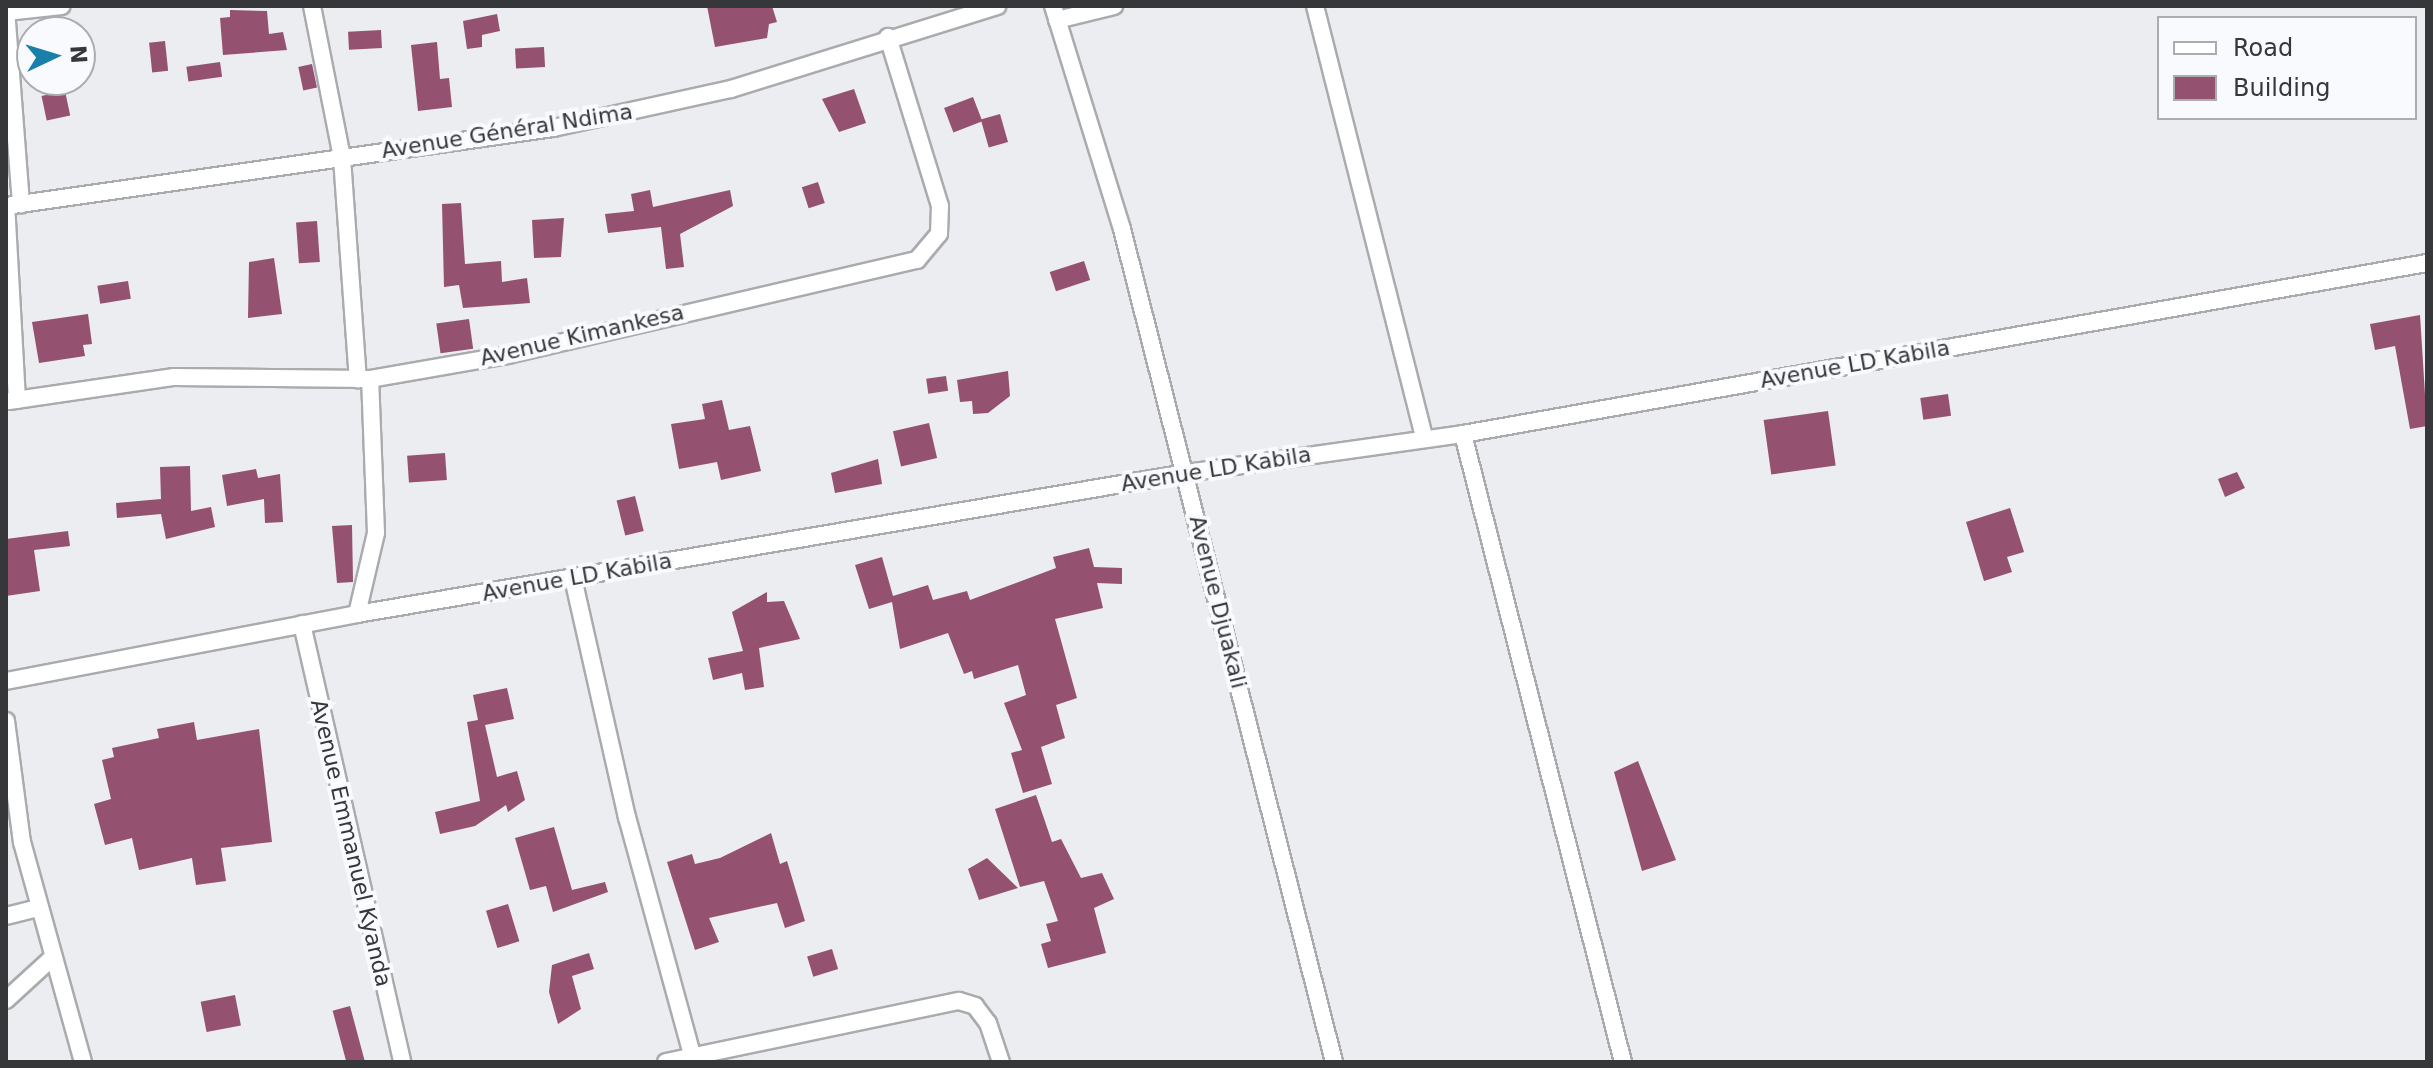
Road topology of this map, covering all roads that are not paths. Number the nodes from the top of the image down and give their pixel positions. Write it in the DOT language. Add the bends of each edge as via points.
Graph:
graph roads {
  1 [pos="62,6"];
  2 [pos="312,6"];
  3 [pos="997,6"];
  4 [pos="1114,6"];
  5 [pos="1315,6"];
  6 [pos="6,11"];
  7 [pos="1055,13"];
  8 [pos="888,37"];
  9 [pos="342,158"];
  10 [pos="13,205"];
  11 [pos="2427,263"];
  12 [pos="364,379"];
  13 [pos="11,401"];
  14 [pos="1463,434"];
  15 [pos="1424,436"];
  16 [pos="1186,473"];
  17 [pos="573,578"];
  18 [pos="357,614"];
  19 [pos="302,624"];
  20 [pos="6,681"];
  21 [pos="6,721"];
  22 [pos="38,908"];
  23 [pos="6,916"];
  24 [pos="52,958"];
  25 [pos="6,1000"];
  26 [pos="692,1055"];
  27 [pos="83,1062"];
  28 [pos="402,1062"];
  29 [pos="666,1062"];
  30 [pos="1001,1062"];
  31 [pos="1334,1062"];
  32 [pos="1623,1062"];
  1 -- 6 [label="street"];
  2 -- 9 [label="street"];
  3 -- 8 [label="street, Avenue Général Ndima"];
  4 -- 7 [label="street"];
  5 -- 15 [label="street"];
  6 -- 10 [label="street"];
  7 -- 16 [label="street, Avenue Djuakali" via="1122,229"];
  8 -- 9 [label="street, Avenue Général Ndima" via="731,89 553,128"];
  8 -- 12 [label="street, Avenue Kimankesa" via="940,206 939,234 917,260 508,355"];
  9 -- 10 [label="street, Avenue Général Ndima"];
  9 -- 12 [label="street"];
  10 -- 13 [label="street"];
  11 -- 14 [label="street, Avenue LD Kabila"];
  12 -- 13 [label="street, Avenue Kimankesa" via="174,377"];
  12 -- 18 [label="street" via="377,519"];
  14 -- 15 [label="street, Avenue LD Kabila"];
  14 -- 32 [label="street"];
  15 -- 16 [label="street, Avenue LD Kabila"];
  16 -- 17 [label="street, Avenue LD Kabila"];
  16 -- 31 [label="street, Avenue Djuakali"];
  17 -- 18 [label="street, Avenue LD Kabila"];
  17 -- 26 [label="street" via="627,817"];
  18 -- 19 [label="street, Avenue LD Kabila"];
  19 -- 20 [label="street, Avenue LD Kabila"];
  19 -- 28 [label="street, Avenue Emmanuel Kyanda"];
  21 -- 22 [label="street"];
  22 -- 23 [label="street"];
  22 -- 24 [label="street"];
  24 -- 25 [label="street"];
  24 -- 27 [label="street"];
  26 -- 29 [label="street"];
  26 -- 30 [label="street" via="959,1001 975,1006 988,1023"];
}
